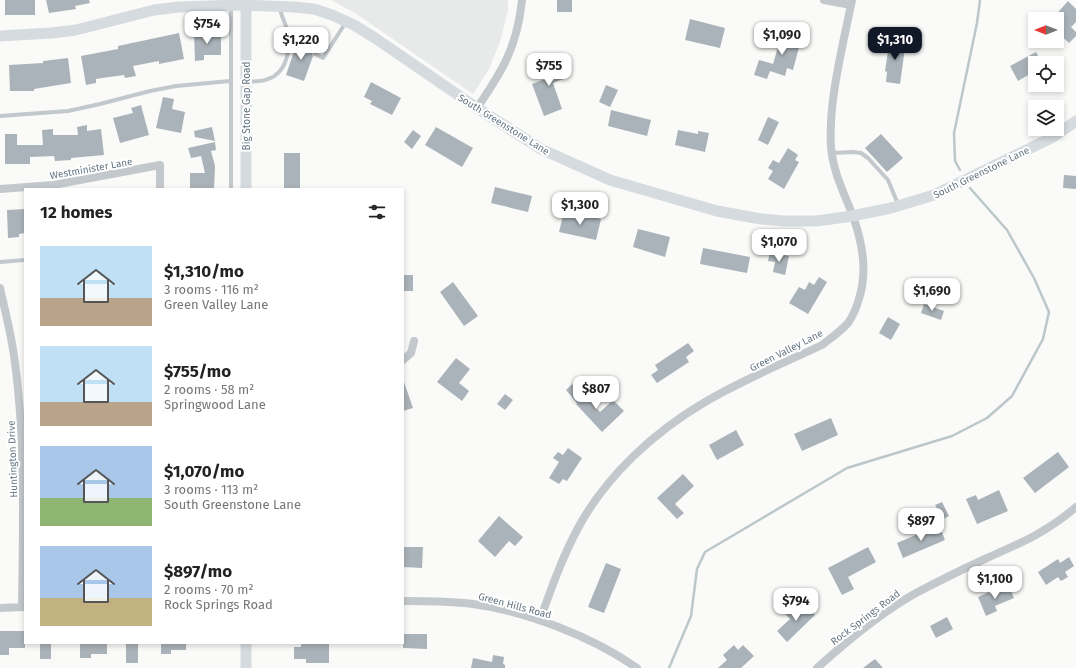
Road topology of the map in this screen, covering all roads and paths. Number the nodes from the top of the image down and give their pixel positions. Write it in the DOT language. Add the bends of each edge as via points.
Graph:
graph roads {
  1 [pos="522,0"];
  2 [pos="824,0"];
  3 [pos="246,2"];
  4 [pos="851,2"];
  5 [pos="231,5"];
  6 [pos="280,6"];
  7 [pos="346,22"];
  8 [pos="0,36"];
  9 [pos="315,54"];
  10 [pos="230,81"];
  11 [pos="246,82"];
  12 [pos="477,108"];
  13 [pos="0,116"];
  14 [pos="1076,121"];
  15 [pos="832,153"];
  16 [pos="160,188"];
  17 [pos="231,188"];
  18 [pos="246,188"];
  19 [pos="0,189"];
  20 [pos="898,206"];
  21 [pos="852,216"];
  22 [pos="24,260"];
  23 [pos="0,262"];
  24 [pos="0,288"];
  25 [pos="414,342"];
  26 [pos="404,359"];
  27 [pos="1076,507"];
  28 [pos="24,536"];
  29 [pos="404,601"];
  30 [pos="24,607"];
  31 [pos="0,608"];
  32 [pos="540,620"];
  33 [pos="246,644"];
  34 [pos="246,668"];
  35 [pos="636,668"];
  36 [pos="817,668"];
  1 -- 12 [label="street" via="517,31 509,56"];
  2 -- 4 [label="street"];
  3 -- 5 [label="street, South Greenstone Lane"];
  3 -- 6 [label="street, South Greenstone Lane"];
  3 -- 11 [label="street, Big Stone Gap Road"];
  4 -- 15 [label="street, Green Valley Lane" via="833,108"];
  5 -- 8 [label="street, South Greenstone Lane" via="154,10 76,30"];
  5 -- 10 [label="lane"];
  6 -- 7 [label="street, South Greenstone Lane" via="314,9"];
  6 -- 11 [label="lane" via="289,42 282,69 269,79"];
  7 -- 9 [label="lane" via="323,58"];
  7 -- 12 [label="street, South Greenstone Lane" via="375,38"];
  10 -- 13 [label="lane" via="170,87 68,111"];
  10 -- 17 [label="lane"];
  11 -- 18 [label="street, Big Stone Gap Road"];
  12 -- 21 [label="street, South Greenstone Lane" via="541,149 610,180 717,211 784,221 817,221"];
  14 -- 20 [label="street, South Greenstone Lane" via="1053,137 954,187"];
  15 -- 20 [label="lane" via="861,153 868,158 888,180"];
  15 -- 21 [label="street, Green Valley Lane" via="839,182"];
  16 -- 19 [label="street, Westminister Lane" via="160,165 53,186"];
  20 -- 21 [label="street, South Greenstone Lane"];
  21 -- 32 [label="street, Green Valley Lane" via="861,243 864,276 860,298 848,323 822,345 705,402 671,424 645,446 609,484 578,527 556,575"];
  22 -- 23 [label="lane"];
  24 -- 28 [label="street, Huntington Drive" via="14,355 18,394"];
  25 -- 26 [label="street" via="411,353"];
  27 -- 36 [label="street, Rock Springs Road" via="1038,535 915,594 881,616"];
  28 -- 30 [label="street, Huntington Drive"];
  29 -- 32 [label="street, Green Hills Road" via="473,604"];
  30 -- 31 [label="street"];
  32 -- 35 [label="street, Green Hills Road" via="588,641"];
  33 -- 34 [label="street"];
}
